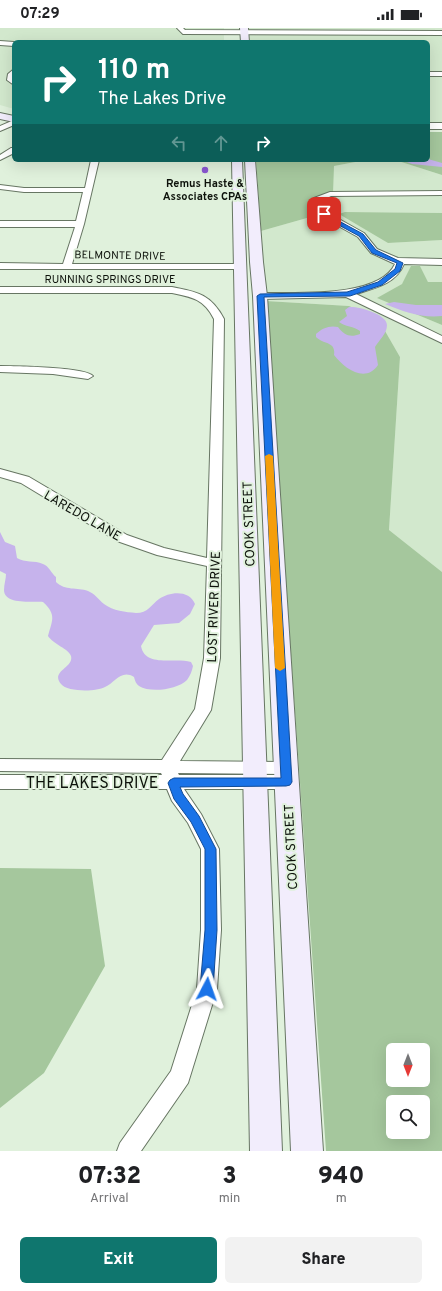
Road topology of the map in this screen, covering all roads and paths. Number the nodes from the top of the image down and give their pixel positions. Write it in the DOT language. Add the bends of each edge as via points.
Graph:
graph roads {
  1 [pos="180,28"];
  2 [pos="234,30"];
  3 [pos="244,30"];
  4 [pos="366,33"];
  5 [pos="442,33"];
  6 [pos="245,40"];
  7 [pos="369,40"];
  8 [pos="0,43"];
  9 [pos="12,44"];
  10 [pos="430,74"];
  11 [pos="442,74"];
  12 [pos="0,112"];
  13 [pos="12,115"];
  14 [pos="0,116"];
  15 [pos="12,119"];
  16 [pos="12,121"];
  17 [pos="430,126"];
  18 [pos="442,126"];
  19 [pos="0,129"];
  20 [pos="430,130"];
  21 [pos="442,130"];
  22 [pos="12,151"];
  23 [pos="0,158"];
  24 [pos="94,162"];
  25 [pos="237,162"];
  26 [pos="250,162"];
  27 [pos="237,180"];
  28 [pos="0,187"];
  29 [pos="87,190"];
  30 [pos="442,192"];
  31 [pos="254,217"];
  32 [pos="0,224"];
  33 [pos="80,224"];
  34 [pos="396,261"];
  35 [pos="442,262"];
  36 [pos="0,266"];
  37 [pos="67,266"];
  38 [pos="240,267"];
  39 [pos="0,290"];
  40 [pos="348,294"];
  41 [pos="260,296"];
  42 [pos="215,309"];
  43 [pos="442,340"];
  44 [pos="0,369"];
  45 [pos="88,376"];
  46 [pos="0,473"];
  47 [pos="215,564"];
  48 [pos="0,765"];
  49 [pos="170,775"];
  50 [pos="255,775"];
  51 [pos="286,775"];
  52 [pos="0,782"];
  53 [pos="128,1151"];
  54 [pos="266,1151"];
  55 [pos="308,1151"];
  1 -- 2 [label="street" via="181,31 187,32"];
  2 -- 3 [label="street"];
  3 -- 4 [label="street"];
  3 -- 6 [label="main road"];
  4 -- 5 [label="street"];
  4 -- 7 [label="street"];
  8 -- 9 [label="street"];
  10 -- 11 [label="street"];
  12 -- 13 [label="main road"];
  14 -- 15 [label="main road"];
  16 -- 19 [label="street"];
  17 -- 18 [label="street"];
  20 -- 21 [label="street"];
  22 -- 23 [label="street"];
  24 -- 29 [label="street"];
  25 -- 27 [label="main road, COOK STREET"];
  26 -- 31 [label="main road, COOK STREET"];
  27 -- 31 [label="main road" via="246,184 248,206"];
  27 -- 38 [label="main road, COOK STREET"];
  28 -- 29 [label="street" via="24,190"];
  29 -- 33 [label="street"];
  30 -- 34 [label="street" via="330,194 317,200 314,206 318,211 361,235 374,251"];
  31 -- 41 [label="main road, COOK STREET"];
  32 -- 33 [label="street"];
  33 -- 37 [label="street"];
  34 -- 35 [label="street"];
  34 -- 40 [label="street" via="400,263 398,270 380,284"];
  36 -- 37 [label="street, BELMONTE DRIVE"];
  37 -- 38 [label="street, BELMONTE DRIVE"];
  38 -- 41 [label="main road" via="252,295"];
  38 -- 50 [label="main road, COOK STREET"];
  39 -- 42 [label="street, RUNNING SPRINGS DRIVE" via="172,290 196,295 208,301"];
  40 -- 41 [label="street"];
  40 -- 43 [label="street"];
  41 -- 51 [label="main road, COOK STREET"];
  42 -- 47 [label="street, LOST RIVER DRIVE" via="219,319"];
  44 -- 45 [label="street" via="52,371"];
  46 -- 47 [label="street, LAREDO LANE" via="25,480 122,538 162,552"];
  47 -- 49 [label="street, LOST RIVER DRIVE" via="212,658 203,710"];
  48 -- 49 [label="street, THE LAKES DRIVE"];
  49 -- 50 [label="street, THE LAKES DRIVE"];
  49 -- 52 [label="street, THE LAKES DRIVE"];
  49 -- 53 [label="street" via="178,796 195,819 210,849 211,930 207,989 180,1076"];
  50 -- 51 [label="street, THE LAKES DRIVE"];
  50 -- 54 [label="main road, COOK STREET"];
  51 -- 55 [label="main road, COOK STREET"];
}
